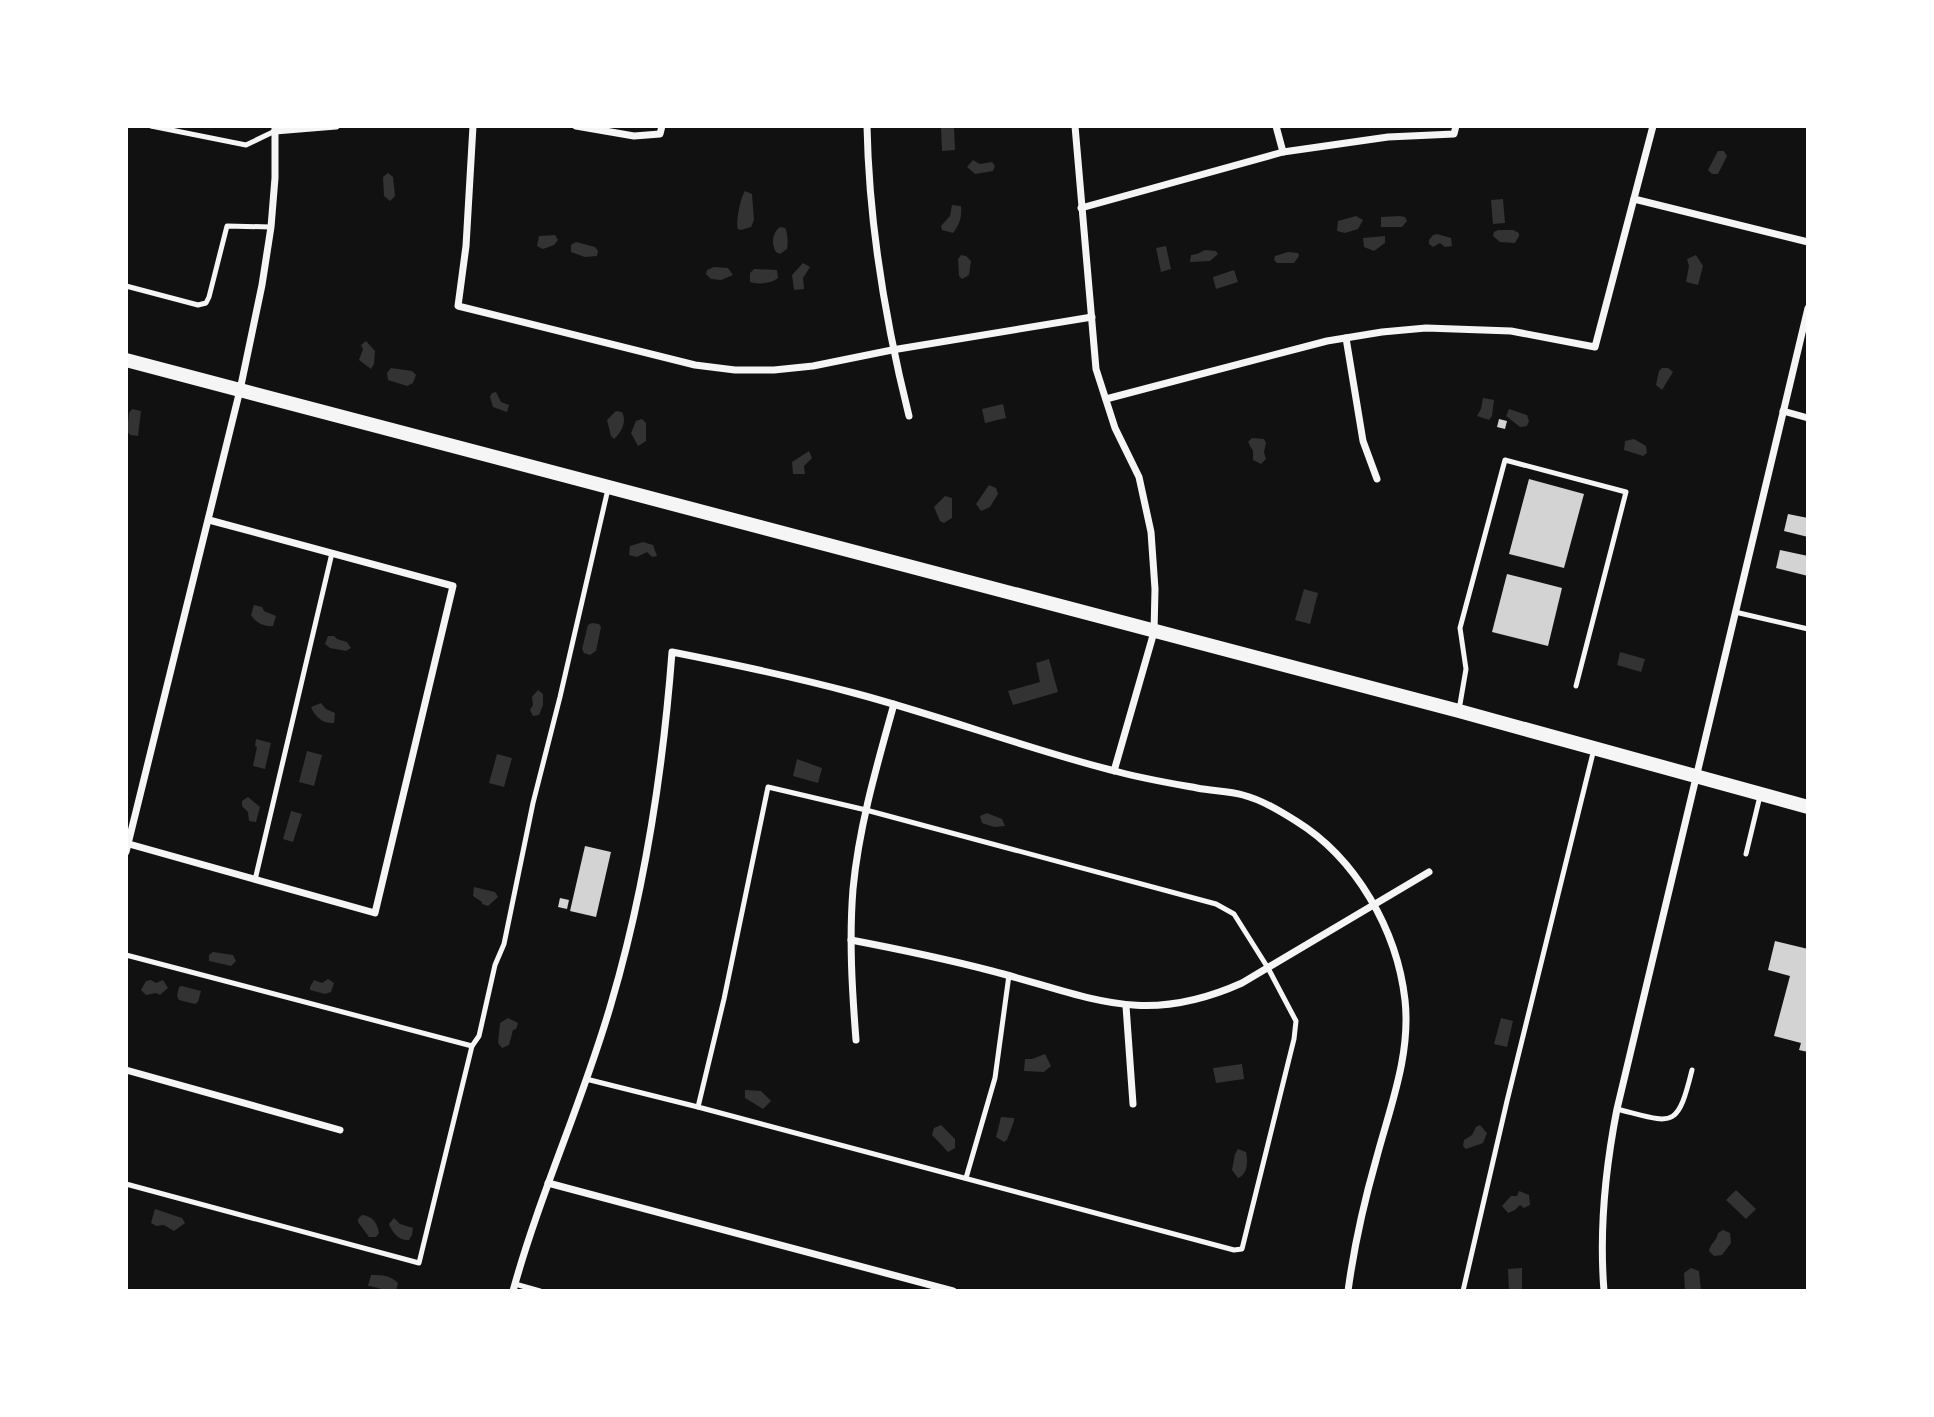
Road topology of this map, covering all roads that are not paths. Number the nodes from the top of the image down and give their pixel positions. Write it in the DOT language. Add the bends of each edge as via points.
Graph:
graph roads {
  1 [pos="151,126"];
  2 [pos="336,126"];
  3 [pos="473,126"];
  4 [pos="576,126"];
  5 [pos="867,126"];
  6 [pos="1075,126"];
  7 [pos="1276,126"];
  8 [pos="1653,126"];
  9 [pos="275,129"];
  10 [pos="661,130"];
  11 [pos="1455,130"];
  12 [pos="1283,152"];
  13 [pos="1634,199"];
  14 [pos="1080,208"];
  15 [pos="271,227"];
  16 [pos="1808,242"];
  17 [pos="126,286"];
  18 [pos="1808,308"];
  19 [pos="1091,317"];
  20 [pos="1346,338"];
  21 [pos="892,350"];
  22 [pos="126,360"];
  23 [pos="240,390"];
  24 [pos="1106,399"];
  25 [pos="1783,411"];
  26 [pos="909,416"];
  27 [pos="1808,418"];
  28 [pos="1377,479"];
  29 [pos="609,487"];
  30 [pos="209,520"];
  31 [pos="332,553"];
  32 [pos="1735,612"];
  33 [pos="1808,629"];
  34 [pos="1154,632"];
  35 [pos="1577,686"];
  36 [pos="894,704"];
  37 [pos="1459,711"];
  38 [pos="1594,749"];
  39 [pos="1114,771"];
  40 [pos="1696,778"];
  41 [pos="1761,795"];
  42 [pos="1808,807"];
  43 [pos="866,810"];
  44 [pos="127,848"];
  45 [pos="1746,854"];
  46 [pos="1429,872"];
  47 [pos="255,880"];
  48 [pos="1374,905"];
  49 [pos="851,940"];
  50 [pos="126,955"];
  51 [pos="1268,968"];
  52 [pos="1009,975"];
  53 [pos="1126,1006"];
  54 [pos="856,1040"];
  55 [pos="472,1046"];
  56 [pos="126,1070"];
  57 [pos="1692,1070"];
  58 [pos="586,1079"];
  59 [pos="1133,1104"];
  60 [pos="698,1107"];
  61 [pos="1617,1109"];
  62 [pos="340,1130"];
  63 [pos="966,1178"];
  64 [pos="548,1183"];
  65 [pos="126,1184"];
  66 [pos="514,1288"];
  67 [pos="540,1291"];
  68 [pos="953,1291"];
  69 [pos="1348,1291"];
  70 [pos="1463,1291"];
  71 [pos="1604,1291"];
  1 -- 9 [label="lane" via="246,145"];
  2 -- 9 [label="street"];
  3 -- 21 [label="street" via="470,210 458,306 695,365 734,370 813,366"];
  4 -- 10 [label="street" via="634,136"];
  5 -- 21 [label="street" via="872,219"];
  6 -- 14 [label="street"];
  7 -- 12 [label="street"];
  8 -- 13 [label="street"];
  9 -- 15 [label="street"];
  11 -- 12 [label="street"];
  12 -- 14 [label="street"];
  13 -- 16 [label="street"];
  13 -- 20 [label="street" via="1595,347 1467,328"];
  14 -- 19 [label="street"];
  15 -- 17 [label="lane" via="227,226 206,303 198,305"];
  15 -- 23 [label="street"];
  18 -- 25 [label="street"];
  19 -- 21 [label="street"];
  19 -- 24 [label="street" via="1096,369"];
  20 -- 24 [label="street"];
  20 -- 28 [label="street" via="1363,441"];
  21 -- 26 [label="street"];
  22 -- 23 [label="main road"];
  23 -- 29 [label="main road"];
  23 -- 30 [label="street"];
  24 -- 34 [label="street" via="1139,477 1151,532"];
  25 -- 27 [label="street"];
  25 -- 32 [label="street"];
  29 -- 34 [label="main road"];
  29 -- 55 [label="lane" via="533,803 505,944 495,965 479,1037"];
  30 -- 31 [label="street"];
  30 -- 44 [label="street"];
  31 -- 47 [label="lane"];
  31 -- 47 [label="street" via="453,586 375,913"];
  32 -- 33 [label="lane"];
  32 -- 40 [label="street"];
  34 -- 37 [label="main road"];
  34 -- 39 [label="street"];
  35 -- 37 [label="lane" via="1626,492 1506,460 1460,628 1466,669"];
  36 -- 39 [label="street"];
  36 -- 43 [label="street"];
  36 -- 58 [label="street" via="672,652 657,795 631,929"];
  37 -- 38 [label="main road"];
  38 -- 40 [label="main road"];
  38 -- 70 [label="lane"];
  39 -- 48 [label="street" via="1244,795 1274,808 1324,842"];
  40 -- 41 [label="main road"];
  40 -- 61 [label="street"];
  41 -- 42 [label="main road"];
  41 -- 45 [label="lane"];
  43 -- 49 [label="street" via="853,888"];
  43 -- 51 [label="lane" via="1216,904 1234,914"];
  43 -- 60 [label="lane" via="768,787"];
  44 -- 47 [label="street"];
  46 -- 48 [label="street"];
  48 -- 51 [label="street"];
  48 -- 69 [label="street" via="1399,968 1406,1033"];
  49 -- 52 [label="street"];
  49 -- 54 [label="street"];
  50 -- 55 [label="lane"];
  51 -- 53 [label="street" via="1216,995 1155,1007"];
  51 -- 63 [label="lane" via="1296,1021 1242,1249"];
  52 -- 53 [label="street"];
  52 -- 63 [label="lane" via="995,1077"];
  53 -- 59 [label="street"];
  55 -- 65 [label="lane" via="419,1262"];
  56 -- 62 [label="street"];
  57 -- 61 [label="lane" via="1684,1103 1674,1116 1662,1121"];
  58 -- 60 [label="lane"];
  58 -- 64 [label="street"];
  60 -- 63 [label="lane"];
  61 -- 71 [label="street" via="1602,1210"];
  64 -- 66 [label="street"];
  64 -- 68 [label="street"];
  66 -- 67 [label="lane"];
}
